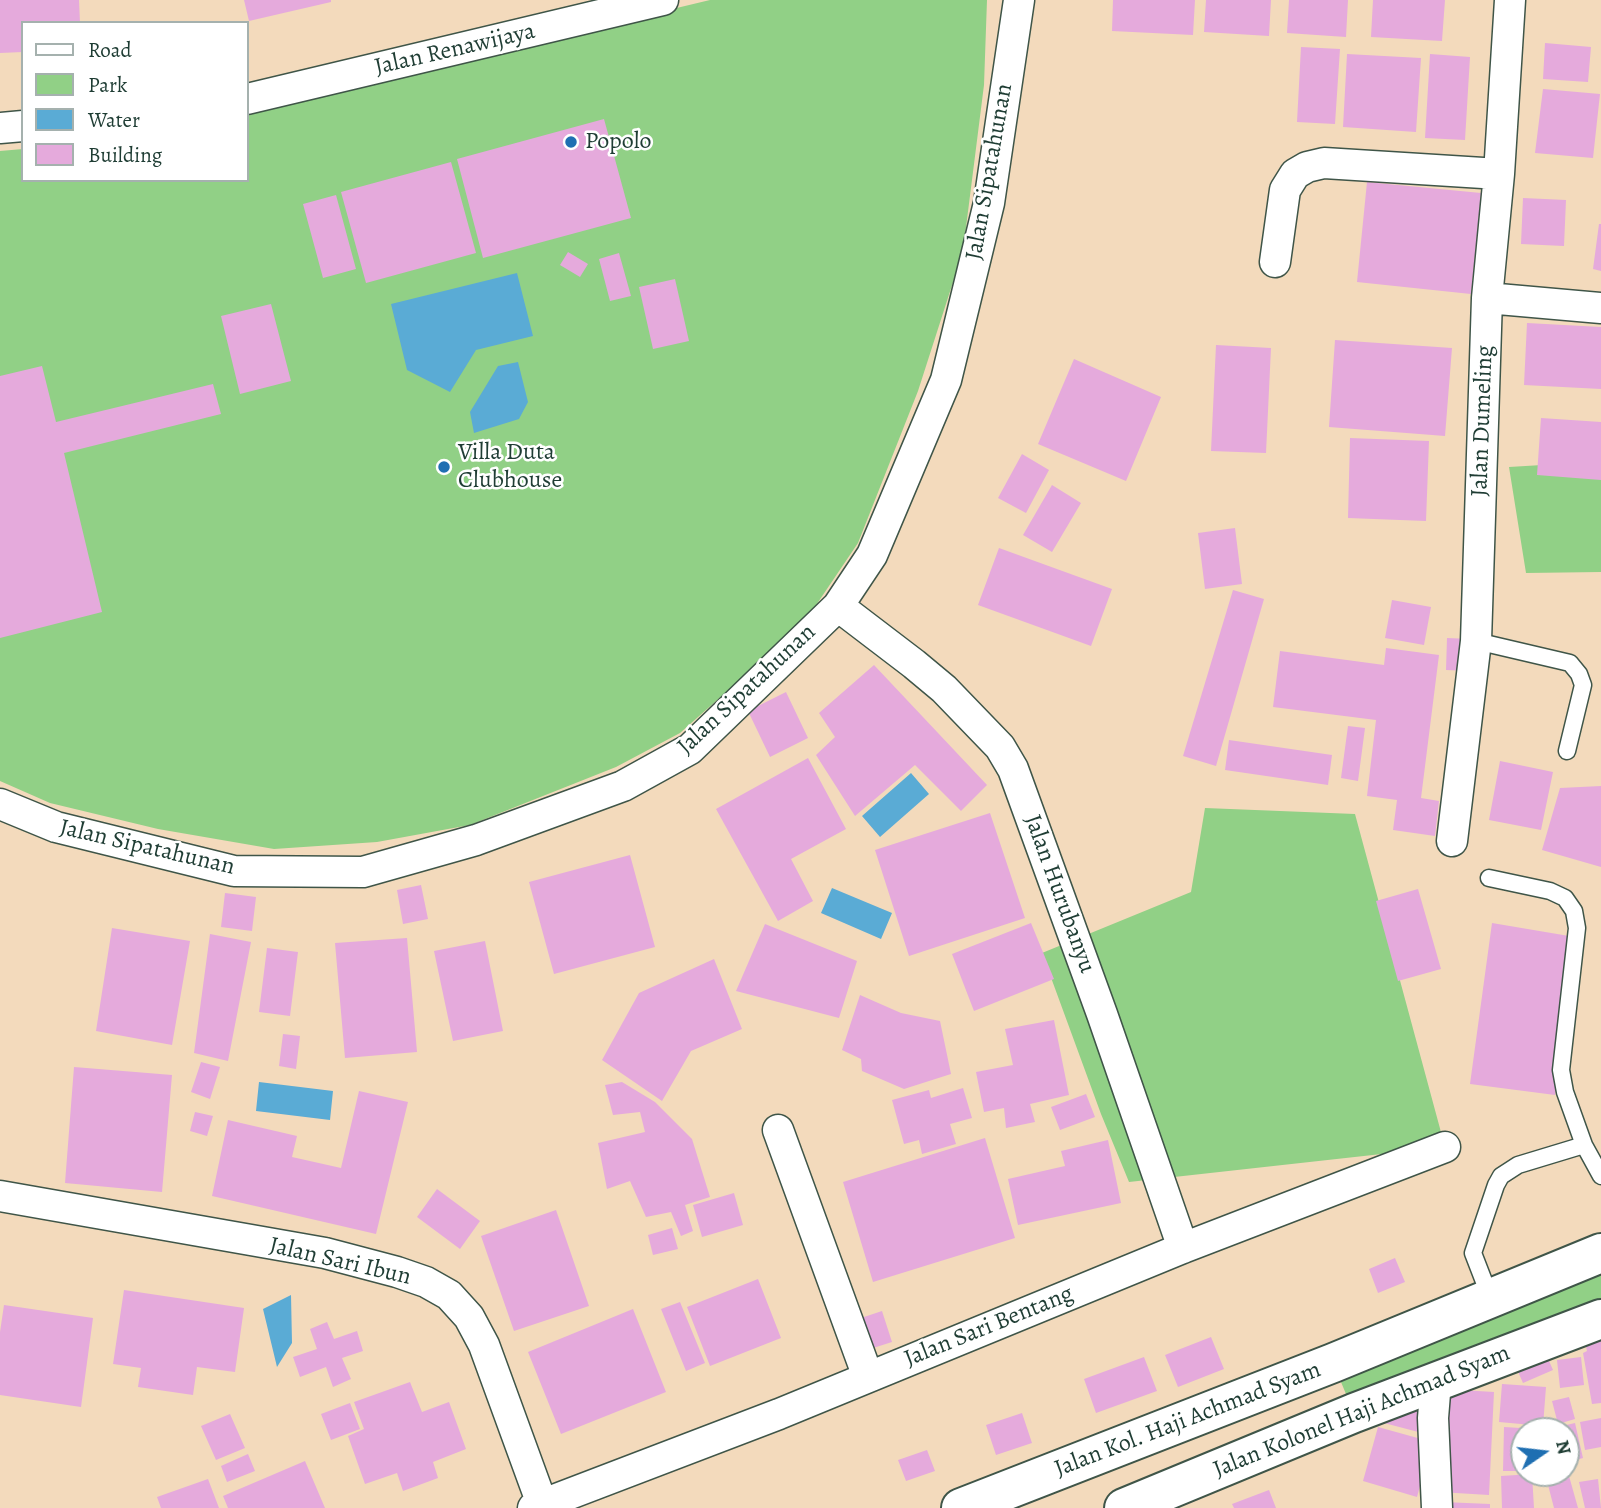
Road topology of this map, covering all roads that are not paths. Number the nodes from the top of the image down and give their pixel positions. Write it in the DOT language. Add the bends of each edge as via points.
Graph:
graph roads {
  1 [pos="663,0"];
  2 [pos="1019,0"];
  3 [pos="1510,0"];
  4 [pos="248,99"];
  5 [pos="21,127"];
  6 [pos="0,128"];
  7 [pos="1499,174"];
  8 [pos="1275,262"];
  9 [pos="1487,298"];
  10 [pos="1601,308"];
  11 [pos="838,606"];
  12 [pos="1476,641"];
  13 [pos="1567,751"];
  14 [pos="0,804"];
  15 [pos="1452,841"];
  16 [pos="1489,878"];
  17 [pos="778,1130"];
  18 [pos="1584,1145"];
  19 [pos="1445,1147"];
  20 [pos="1601,1176"];
  21 [pos="0,1196"];
  22 [pos="1183,1248"];
  23 [pos="1601,1254"];
  24 [pos="1490,1297"];
  25 [pos="1601,1319"];
  26 [pos="1333,1363"];
  27 [pos="868,1377"];
  28 [pos="1436,1381"];
  29 [pos="1354,1413"];
  30 [pos="538,1506"];
  31 [pos="961,1508"];
  32 [pos="1124,1508"];
  33 [pos="1437,1508"];
  1 -- 4 [label="street, Jalan Renawijaya"];
  2 -- 11 [label="street, Jalan Sipatahunan" via="989,203 946,380 872,555"];
  3 -- 7 [label="street, Jalan Dumeling"];
  5 -- 6 [label="street"];
  7 -- 8 [label="street" via="1324,163 1307,167 1295,174 1285,190"];
  7 -- 9 [label="street, Jalan Dumeling"];
  9 -- 10 [label="street"];
  9 -- 12 [label="street, Jalan Dumeling"];
  11 -- 14 [label="street, Jalan Sipatahunan" via="690,749 623,786 476,840 363,872 234,870 56,827"];
  11 -- 22 [label="street, Jalan Hurubanyu" via="944,690 1000,747 1013,769"];
  12 -- 13 [label="lane" via="1570,663 1583,685"];
  12 -- 15 [label="street, Jalan Dumeling"];
  16 -- 18 [label="lane" via="1550,891 1564,898 1574,911 1577,928 1561,1059 1565,1092"];
  17 -- 27 [label="street"];
  18 -- 20 [label="lane"];
  18 -- 24 [label="lane" via="1518,1165 1501,1176 1473,1253"];
  19 -- 22 [label="street, Jalan Sari Bentang"];
  21 -- 30 [label="street, Jalan Sari Ibun" via="325,1254 397,1272 449,1295 469,1317 484,1345"];
  22 -- 27 [label="street, Jalan Sari Bentang"];
  23 -- 24 [label="main road"];
  24 -- 26 [label="main road, Jalan Kol. Haji Achmad Syam"];
  25 -- 28 [label="main road, Jalan Kolonel Haji Achmad Syam"];
  26 -- 29 [label="main road"];
  26 -- 31 [label="main road, Jalan Kol. Haji Achmad Syam"];
  27 -- 30 [label="street, Jalan Sari Bentang"];
  28 -- 29 [label="main road, Jalan Kolonel Haji Achmad Syam"];
  28 -- 33 [label="street"];
  29 -- 32 [label="main road, Jalan Kolonel Haji Achmad Syam"];
}
